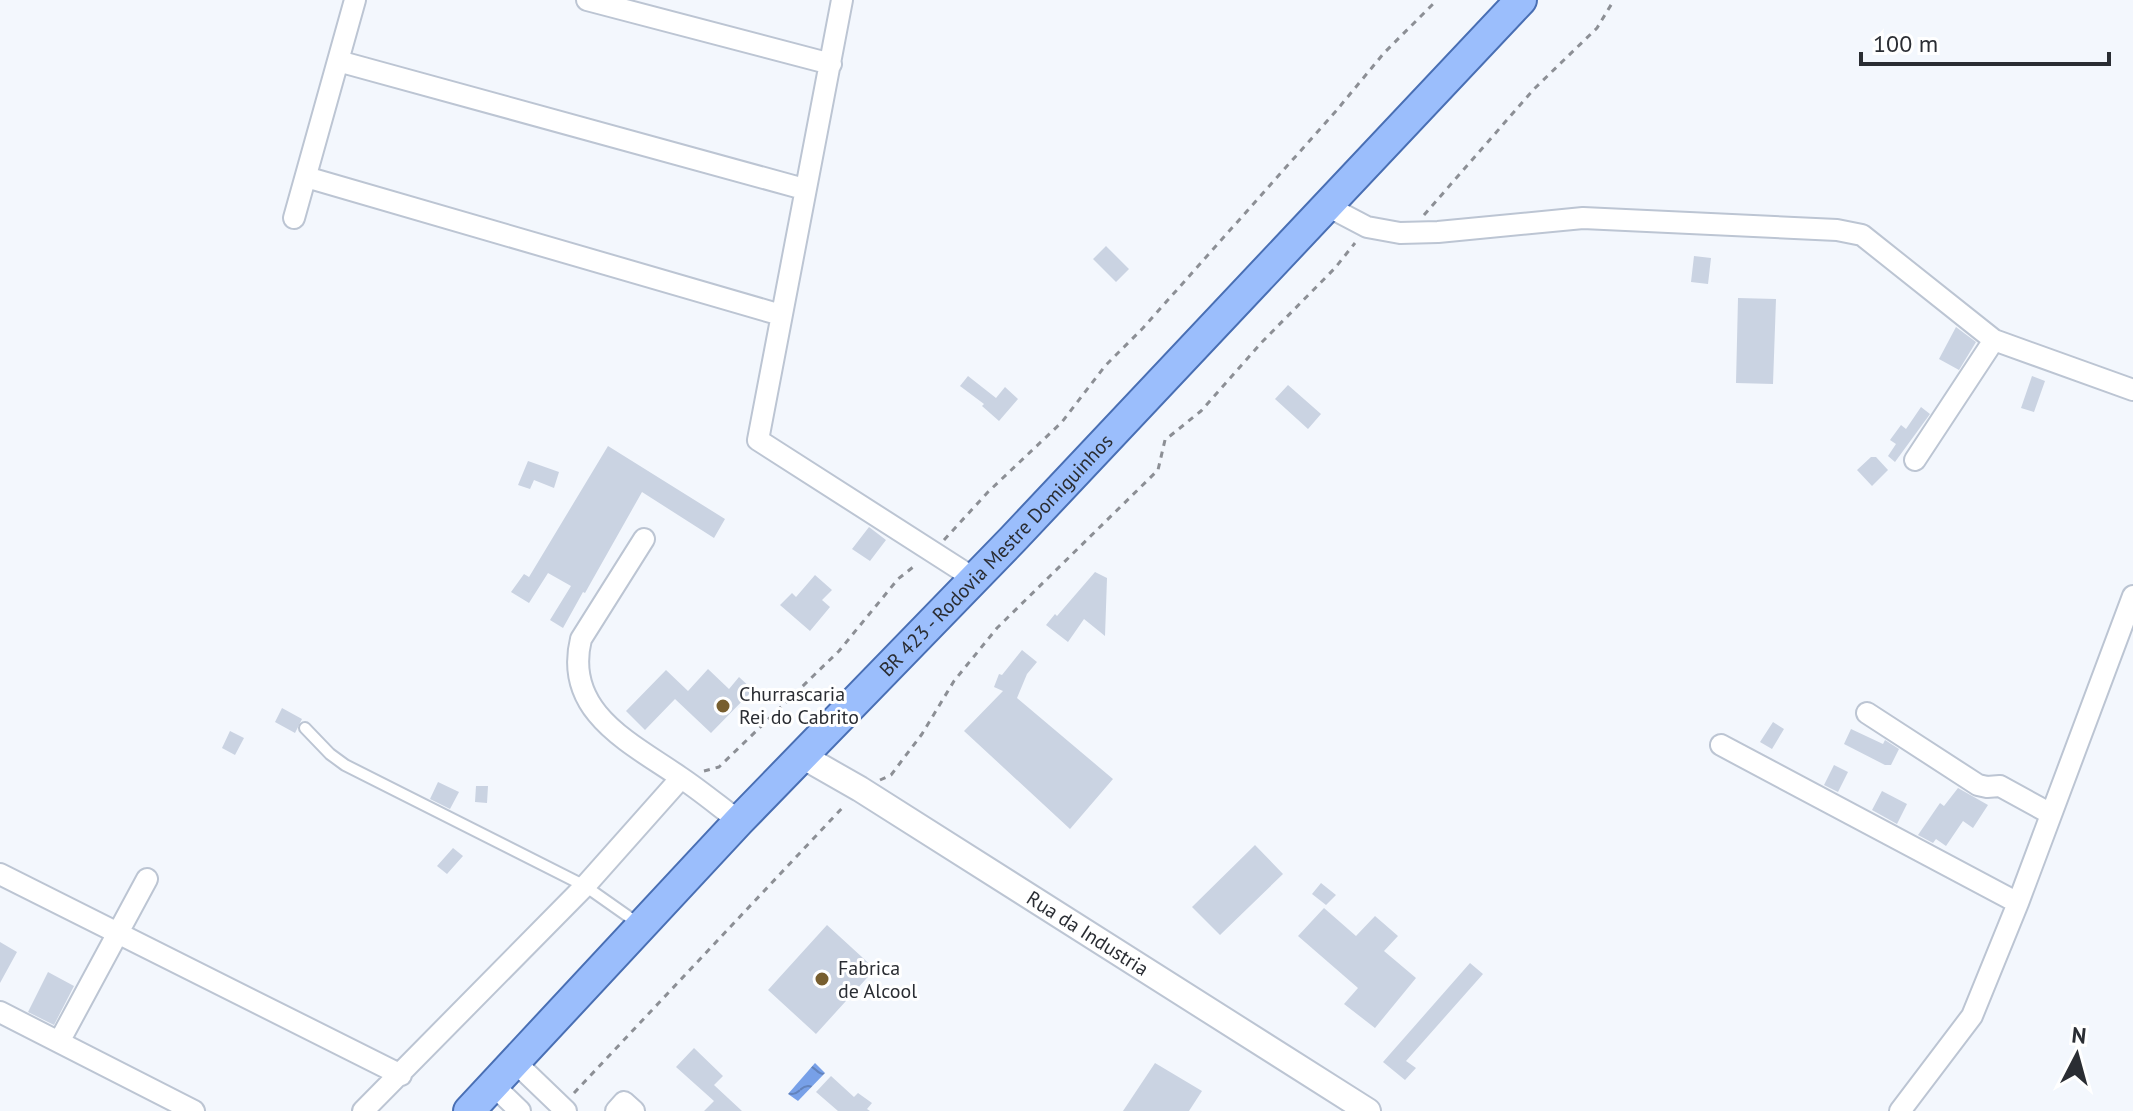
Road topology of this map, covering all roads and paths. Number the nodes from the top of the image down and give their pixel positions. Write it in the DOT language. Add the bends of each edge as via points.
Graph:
graph roads {
  1 [pos="355,0"];
  2 [pos="587,0"];
  3 [pos="842,0"];
  4 [pos="1437,0"];
  5 [pos="1521,0"];
  6 [pos="1614,0"];
  7 [pos="338,61"];
  8 [pos="831,64"];
  9 [pos="306,177"];
  10 [pos="804,189"];
  11 [pos="1327,206"];
  12 [pos="294,218"];
  13 [pos="1367,227"];
  14 [pos="1400,233"];
  15 [pos="781,315"];
  16 [pos="1994,340"];
  17 [pos="2133,390"];
  18 [pos="1915,460"];
  19 [pos="644,539"];
  20 [pos="934,551"];
  21 [pos="975,579"];
  22 [pos="2133,596"];
  23 [pos="1867,713"];
  24 [pos="305,728"];
  25 [pos="1721,745"];
  26 [pos="804,757"];
  27 [pos="681,778"];
  28 [pos="860,789"];
  29 [pos="2051,814"];
  30 [pos="739,821"];
  31 [pos="0,874"];
  32 [pos="147,879"];
  33 [pos="585,886"];
  34 [pos="2018,903"];
  35 [pos="643,926"];
  36 [pos="118,934"];
  37 [pos="0,1012"];
  38 [pos="59,1042"];
  39 [pos="515,1062"];
  40 [pos="401,1075"];
  41 [pos="493,1085"];
  42 [pos="564,1109"];
  43 [pos="194,1111"];
  44 [pos="363,1111"];
  45 [pos="469,1111"];
  46 [pos="520,1111"];
  47 [pos="616,1111"];
  48 [pos="634,1111"];
  49 [pos="1368,1111"];
  50 [pos="1900,1111"];
  1 -- 7 [label="street"];
  2 -- 8 [label="street"];
  3 -- 8 [label="street"];
  4 -- 20 [label="path" via="1105,366 1062,422"];
  5 -- 11 [label="main road, BR 423 - Rodovia Mestre Domiguinhos"];
  6 -- 14 [label="path" via="1597,28 1534,89 1423,217"];
  7 -- 9 [label="street"];
  7 -- 10 [label="street"];
  8 -- 10 [label="street"];
  9 -- 12 [label="street"];
  9 -- 15 [label="street"];
  10 -- 15 [label="street"];
  11 -- 13 [label="street"];
  11 -- 21 [label="main road, BR 423 - Rodovia Mestre Domiguinhos"];
  13 -- 14 [label="street"];
  13 -- 28 [label="path" via="1201,411 1165,440 1158,470 967,662 891,775"];
  14 -- 16 [label="street" via="1583,218 1837,230 1862,235"];
  15 -- 20 [label="street" via="758,440"];
  16 -- 17 [label="street"];
  16 -- 18 [label="street"];
  19 -- 27 [label="street" via="581,639 578,667 581,685 600,718 626,743"];
  20 -- 21 [label="street"];
  20 -- 27 [label="path" via="906,571 839,651 719,767"];
  21 -- 26 [label="main road, BR 423 - Rodovia Mestre Domiguinhos"];
  22 -- 29 [label="street"];
  23 -- 29 [label="street" via="1978,785 2000,786"];
  24 -- 33 [label="lane" via="345,765"];
  25 -- 34 [label="street"];
  26 -- 28 [label="street, Rua da Industria"];
  26 -- 30 [label="main road, BR 423 - Rodovia Mestre Domiguinhos"];
  27 -- 30 [label="street"];
  27 -- 33 [label="street"];
  28 -- 42 [label="path"];
  28 -- 49 [label="street, Rua da Industria"];
  29 -- 34 [label="street"];
  30 -- 35 [label="main road, BR 423 - Rodovia Mestre Domiguinhos"];
  31 -- 36 [label="street"];
  32 -- 36 [label="street"];
  33 -- 35 [label="lane"];
  33 -- 40 [label="street"];
  34 -- 50 [label="street" via="1972,1016"];
  35 -- 39 [label="main road, BR 423 - Rodovia Mestre Domiguinhos"];
  36 -- 38 [label="street"];
  36 -- 40 [label="street"];
  37 -- 38 [label="street"];
  38 -- 43 [label="street"];
  39 -- 41 [label="main road, BR 423 - Rodovia Mestre Domiguinhos"];
  39 -- 42 [label="street"];
  40 -- 44 [label="street"];
  41 -- 45 [label="main road, BR 423 - Rodovia Mestre Domiguinhos"];
  41 -- 46 [label="street"];
  47 -- 48 [label="street" via="624,1102"];
}
